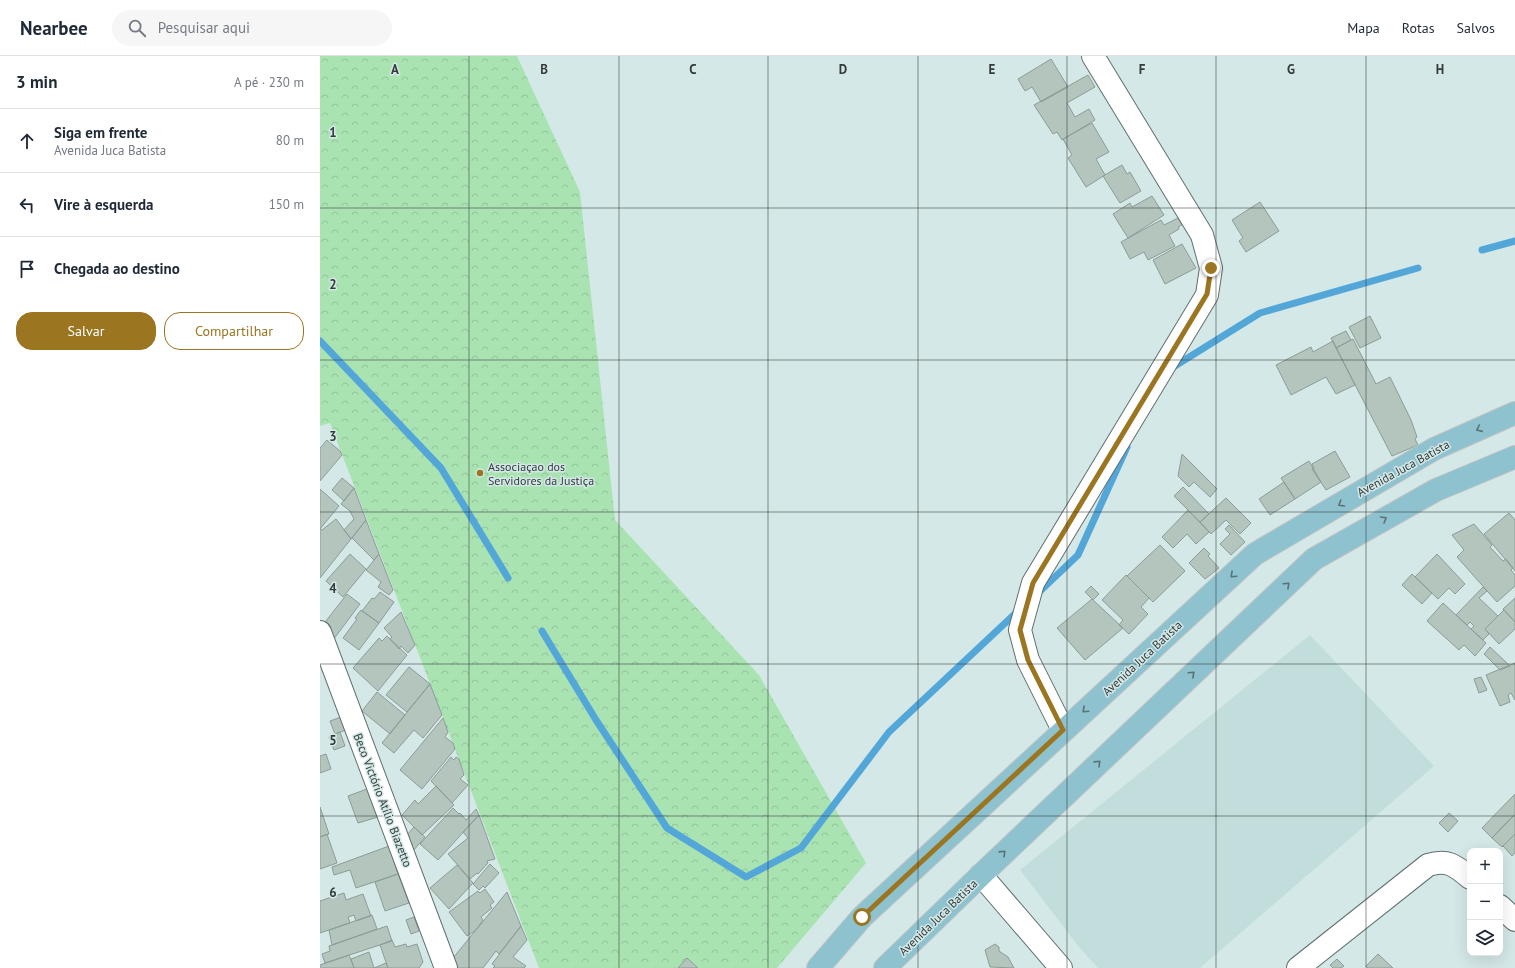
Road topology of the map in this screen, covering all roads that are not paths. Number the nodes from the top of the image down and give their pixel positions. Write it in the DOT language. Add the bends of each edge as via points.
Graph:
graph roads {
  1 [pos="1093,56"];
  2 [pos="1515,413"];
  3 [pos="1515,457"];
  4 [pos="320,632"];
  5 [pos="1063,730"];
  6 [pos="980,875"];
  7 [pos="1467,876"];
  8 [pos="1503,909"];
  9 [pos="1515,920"];
  10 [pos="446,968"];
  11 [pos="818,968"];
  12 [pos="885,968"];
  13 [pos="1061,968"];
  14 [pos="1298,968"];
  1 -- 5 [label="street" via="1202,235 1211,268 1207,294 1033,583 1020,630 1028,660"];
  2 -- 5 [label="main road, Avenida Juca Batista, one-way" via="1434,449 1255,554"];
  6 -- 3 [label="main road, Avenida Juca Batista, one-way" via="1314,559 1436,490"];
  4 -- 10 [label="street, Beco Victório Atílio Biazetto"];
  5 -- 11 [label="main road, Avenida Juca Batista" via="862,917"];
  6 -- 12 [label="main road, Avenida Juca Batista"];
  6 -- 13 [label="street"];
  7 -- 14 [label="street" via="1451,864 1440,861 1428,865"];
  8 -- 9 [label="street"];
}
